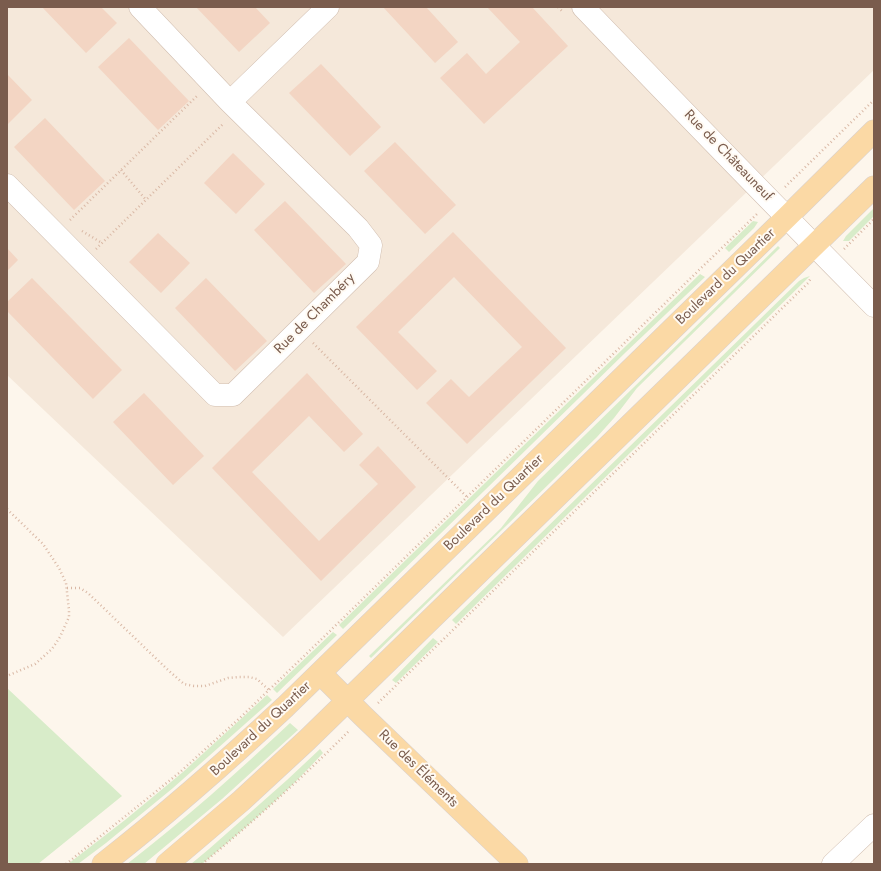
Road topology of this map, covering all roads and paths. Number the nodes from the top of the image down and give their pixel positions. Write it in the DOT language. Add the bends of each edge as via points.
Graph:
graph roads {
  1 [pos="140,7"];
  2 [pos="328,7"];
  3 [pos="583,7"];
  4 [pos="203,90"];
  5 [pos="874,100"];
  6 [pos="230,102"];
  7 [pos="225,123"];
  8 [pos="874,131"];
  9 [pos="121,170"];
  10 [pos="7,185"];
  11 [pos="784,187"];
  12 [pos="874,187"];
  13 [pos="146,200"];
  14 [pos="757,215"];
  15 [pos="787,217"];
  16 [pos="874,219"];
  17 [pos="68,222"];
  18 [pos="82,230"];
  19 [pos="102,243"];
  20 [pos="814,245"];
  21 [pos="842,250"];
  22 [pos="92,253"];
  23 [pos="808,283"];
  24 [pos="874,306"];
  25 [pos="311,341"];
  26 [pos="594,367"];
  27 [pos="597,370"];
  28 [pos="467,497"];
  29 [pos="7,509"];
  30 [pos="424,533"];
  31 [pos="427,536"];
  32 [pos="67,588"];
  33 [pos="359,597"];
  34 [pos="362,600"];
  35 [pos="7,676"];
  36 [pos="316,678"];
  37 [pos="266,688"];
  38 [pos="382,698"];
  39 [pos="343,705"];
  40 [pos="336,744"];
  41 [pos="874,825"];
  42 [pos="66,864"];
  43 [pos="103,864"];
  44 [pos="167,864"];
  45 [pos="202,864"];
  46 [pos="499,864"];
  47 [pos="517,864"];
  48 [pos="833,864"];
  1 -- 6 [label="street, Rue de Chambéry"];
  2 -- 6 [label="street"];
  3 -- 15 [label="street, Rue de Châteauneuf"];
  4 -- 9 [label="path"];
  5 -- 11 [label="path"];
  6 -- 10 [label="street, Rue de Chambéry" via="358,228 370,245 368,262 233,395 215,395"];
  7 -- 13 [label="path"];
  8 -- 15 [label="main road, Boulevard du Quartier"];
  9 -- 13 [label="path"];
  9 -- 17 [label="path"];
  12 -- 20 [label="main road"];
  13 -- 19 [label="path"];
  14 -- 27 [label="path, Boulevard du Quartier"];
  15 -- 20 [label="street, Rue de Châteauneuf"];
  15 -- 36 [label="main road, Boulevard du Quartier"];
  16 -- 21 [label="path"];
  18 -- 19 [label="path"];
  19 -- 22 [label="path"];
  20 -- 24 [label="street, Rue de Châteauneuf"];
  20 -- 39 [label="main road"];
  23 -- 38 [label="path"];
  25 -- 28 [label="path"];
  26 -- 27 [label="path"];
  27 -- 28 [label="path, Boulevard du Quartier"];
  28 -- 31 [label="path, Boulevard du Quartier"];
  29 -- 32 [label="path" via="43,544 59,568"];
  30 -- 31 [label="path"];
  31 -- 34 [label="path, Boulevard du Quartier"];
  32 -- 35 [label="path" via="69,617 52,648 35,664"];
  32 -- 37 [label="path" via="80,588 88,593 184,684 205,686 239,676 257,679"];
  33 -- 34 [label="path"];
  34 -- 42 [label="path, Boulevard du Quartier" via="206,750"];
  36 -- 39 [label="main road, Rue des Éléments"];
  36 -- 43 [label="main road, Boulevard du Quartier" via="204,781"];
  39 -- 44 [label="main road" via="241,801"];
  39 -- 46 [label="main road, Rue des Éléments" via="365,737"];
  39 -- 47 [label="main road, Rue des Éléments"];
  40 -- 45 [label="path"];
  41 -- 48 [label="street"];
}
